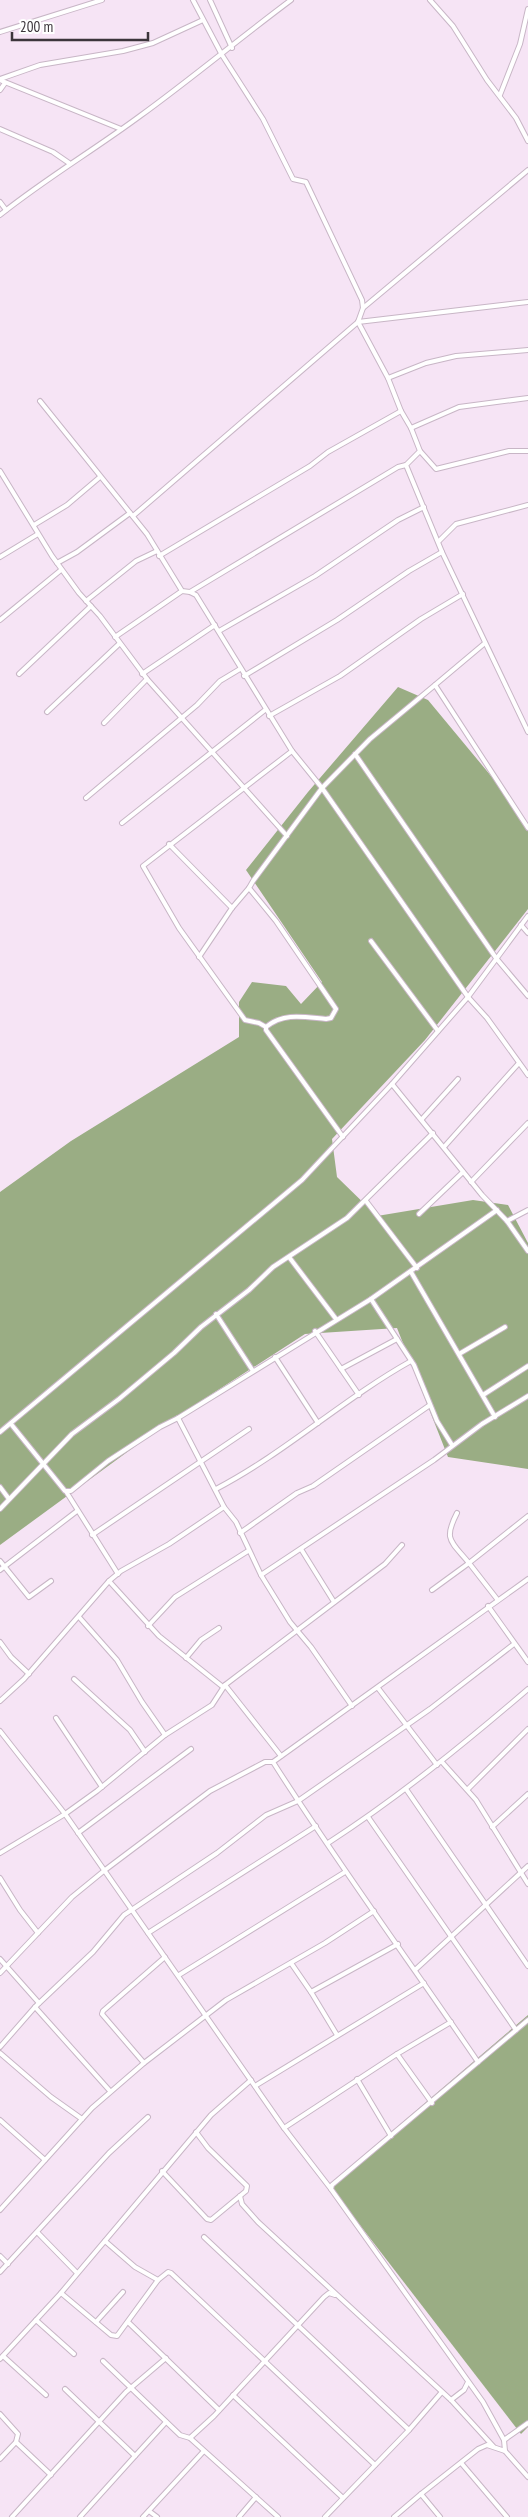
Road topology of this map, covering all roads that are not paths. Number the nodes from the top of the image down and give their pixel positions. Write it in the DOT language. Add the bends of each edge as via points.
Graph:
graph roads {
  1 [pos="102,0"];
  2 [pos="193,0"];
  3 [pos="210,0"];
  4 [pos="280,0"];
  5 [pos="291,0"];
  6 [pos="430,0"];
  7 [pos="284,5"];
  8 [pos="528,9"];
  9 [pos="203,20"];
  10 [pos="0,32"];
  11 [pos="232,48"];
  12 [pos="222,55"];
  13 [pos="0,80"];
  14 [pos="5,83"];
  15 [pos="0,90"];
  16 [pos="500,95"];
  17 [pos="0,129"];
  18 [pos="121,129"];
  19 [pos="528,141"];
  20 [pos="69,163"];
  21 [pos="528,170"];
  22 [pos="0,202"];
  23 [pos="6,210"];
  24 [pos="0,215"];
  25 [pos="528,302"];
  26 [pos="363,308"];
  27 [pos="358,322"];
  28 [pos="528,350"];
  29 [pos="388,378"];
  30 [pos="528,398"];
  31 [pos="40,401"];
  32 [pos="401,411"];
  33 [pos="411,428"];
  34 [pos="420,451"];
  35 [pos="528,451"];
  36 [pos="406,465"];
  37 [pos="0,471"];
  38 [pos="100,478"];
  39 [pos="528,505"];
  40 [pos="424,507"];
  41 [pos="131,515"];
  42 [pos="34,525"];
  43 [pos="38,534"];
  44 [pos="439,541"];
  45 [pos="442,552"];
  46 [pos="158,553"];
  47 [pos="0,557"];
  48 [pos="57,563"];
  49 [pos="61,570"];
  50 [pos="182,592"];
  51 [pos="190,592"];
  52 [pos="463,594"];
  53 [pos="86,601"];
  54 [pos="91,606"];
  55 [pos="0,620"];
  56 [pos="215,625"];
  57 [pos="219,631"];
  58 [pos="115,638"];
  59 [pos="485,643"];
  60 [pos="119,644"];
  61 [pos="240,669"];
  62 [pos="19,674"];
  63 [pos="142,674"];
  64 [pos="244,676"];
  65 [pos="147,680"];
  66 [pos="435,685"];
  67 [pos="265,710"];
  68 [pos="47,712"];
  69 [pos="269,716"];
  70 [pos="180,717"];
  71 [pos="104,723"];
  72 [pos="528,732"];
  73 [pos="292,750"];
  74 [pos="213,753"];
  75 [pos="355,754"];
  76 [pos="242,788"];
  77 [pos="322,788"];
  78 [pos="86,798"];
  79 [pos="122,823"];
  80 [pos="528,828"];
  81 [pos="287,836"];
  82 [pos="169,844"];
  83 [pos="249,888"];
  84 [pos="232,908"];
  85 [pos="528,916"];
  86 [pos="521,925"];
  87 [pos="528,933"];
  88 [pos="371,941"];
  89 [pos="199,957"];
  90 [pos="496,958"];
  91 [pos="528,996"];
  92 [pos="468,997"];
  93 [pos="266,1027"];
  94 [pos="438,1031"];
  95 [pos="519,1063"];
  96 [pos="528,1075"];
  97 [pos="458,1079"];
  98 [pos="392,1084"];
  99 [pos="422,1119"];
  100 [pos="528,1123"];
  101 [pos="433,1133"];
  102 [pos="343,1137"];
  103 [pos="444,1147"];
  104 [pos="463,1172"];
  105 [pos="472,1182"];
  106 [pos="366,1201"];
  107 [pos="497,1210"];
  108 [pos="528,1210"];
  109 [pos="419,1214"];
  110 [pos="507,1221"];
  111 [pos="528,1251"];
  112 [pos="289,1257"];
  113 [pos="417,1268"];
  114 [pos="411,1272"];
  115 [pos="371,1298"];
  116 [pos="216,1314"];
  117 [pos="336,1319"];
  118 [pos="505,1327"];
  119 [pos="315,1331"];
  120 [pos="397,1339"];
  121 [pos="459,1354"];
  122 [pos="275,1357"];
  123 [pos="411,1361"];
  124 [pos="528,1366"];
  125 [pos="341,1368"];
  126 [pos="253,1371"];
  127 [pos="358,1395"];
  128 [pos="483,1395"];
  129 [pos="528,1396"];
  130 [pos="430,1405"];
  131 [pos="178,1418"];
  132 [pos="495,1418"];
  133 [pos="318,1423"];
  134 [pos="11,1424"];
  135 [pos="249,1429"];
  136 [pos="0,1432"];
  137 [pos="452,1445"];
  138 [pos="200,1463"];
  139 [pos="44,1465"];
  140 [pos="0,1487"];
  141 [pos="216,1489"];
  142 [pos="67,1493"];
  143 [pos="9,1499"];
  144 [pos="224,1506"];
  145 [pos="0,1509"];
  146 [pos="77,1510"];
  147 [pos="457,1513"];
  148 [pos="528,1516"];
  149 [pos="240,1533"];
  150 [pos="92,1535"];
  151 [pos="402,1545"];
  152 [pos="301,1549"];
  153 [pos="248,1551"];
  154 [pos="0,1562"];
  155 [pos="469,1563"];
  156 [pos="5,1567"];
  157 [pos="0,1570"];
  158 [pos="118,1574"];
  159 [pos="261,1575"];
  160 [pos="528,1580"];
  161 [pos="52,1581"];
  162 [pos="109,1581"];
  163 [pos="432,1590"];
  164 [pos="497,1599"];
  165 [pos="334,1602"];
  166 [pos="488,1606"];
  167 [pos="79,1617"];
  168 [pos="148,1626"];
  169 [pos="219,1628"];
  170 [pos="297,1631"];
  171 [pos="0,1642"];
  172 [pos="514,1644"];
  173 [pos="186,1658"];
  174 [pos="528,1662"];
  175 [pos="28,1674"];
  176 [pos="74,1679"];
  177 [pos="224,1686"];
  178 [pos="378,1688"];
  179 [pos="528,1689"];
  180 [pos="0,1701"];
  181 [pos="352,1706"];
  182 [pos="56,1718"];
  183 [pos="406,1725"];
  184 [pos="528,1729"];
  185 [pos="0,1734"];
  186 [pos="165,1735"];
  187 [pos="191,1748"];
  188 [pos="145,1752"];
  189 [pos="281,1756"];
  190 [pos="273,1762"];
  191 [pos="442,1762"];
  192 [pos="437,1765"];
  193 [pos="102,1787"];
  194 [pos="406,1789"];
  195 [pos="468,1789"];
  196 [pos="528,1794"];
  197 [pos="298,1801"];
  198 [pos="65,1814"];
  199 [pos="368,1817"];
  200 [pos="316,1826"];
  201 [pos="492,1827"];
  202 [pos="78,1833"];
  203 [pos="328,1843"];
  204 [pos="0,1853"];
  205 [pos="528,1866"];
  206 [pos="105,1870"];
  207 [pos="345,1872"];
  208 [pos="520,1873"];
  209 [pos="0,1878"];
  210 [pos="528,1884"];
  211 [pos="486,1904"];
  212 [pos="131,1910"];
  213 [pos="374,1911"];
  214 [pos="38,1933"];
  215 [pos="148,1933"];
  216 [pos="451,1936"];
  217 [pos="398,1944"];
  218 [pos="165,1957"];
  219 [pos="0,1959"];
  220 [pos="291,1963"];
  221 [pos="528,1966"];
  222 [pos="6,1967"];
  223 [pos="415,1970"];
  224 [pos="0,1973"];
  225 [pos="179,1975"];
  226 [pos="424,1983"];
  227 [pos="311,1992"];
  228 [pos="37,2005"];
  229 [pos="206,2015"];
  230 [pos="528,2020"];
  231 [pos="451,2022"];
  232 [pos="516,2030"];
  233 [pos="336,2035"];
  234 [pos="0,2047"];
  235 [pos="0,2053"];
  236 [pos="397,2054"];
  237 [pos="478,2062"];
  238 [pos="144,2063"];
  239 [pos="357,2079"];
  240 [pos="251,2080"];
  241 [pos="255,2086"];
  242 [pos="110,2091"];
  243 [pos="432,2103"];
  244 [pos="148,2117"];
  245 [pos="0,2120"];
  246 [pos="82,2120"];
  247 [pos="284,2128"];
  248 [pos="196,2132"];
  249 [pos="391,2136"];
  250 [pos="45,2160"];
  251 [pos="162,2172"];
  252 [pos="331,2189"];
  253 [pos="240,2196"];
  254 [pos="0,2210"];
  255 [pos="38,2232"];
  256 [pos="204,2237"];
  257 [pos="105,2241"];
  258 [pos="0,2256"];
  259 [pos="8,2264"];
  260 [pos="0,2272"];
  261 [pos="77,2274"];
  262 [pos="158,2280"];
  263 [pos="123,2292"];
  264 [pos="61,2293"];
  265 [pos="336,2295"];
  266 [pos="36,2320"];
  267 [pos="96,2322"];
  268 [pos="128,2322"];
  269 [pos="297,2325"];
  270 [pos="74,2354"];
  271 [pos="2,2358"];
  272 [pos="166,2358"];
  273 [pos="103,2360"];
  274 [pos="265,2361"];
  275 [pos="468,2382"];
  276 [pos="131,2387"];
  277 [pos="65,2389"];
  278 [pos="441,2393"];
  279 [pos="46,2395"];
  280 [pos="233,2395"];
  281 [pos="451,2400"];
  282 [pos="219,2410"];
  283 [pos="0,2414"];
  284 [pos="99,2422"];
  285 [pos="166,2422"];
  286 [pos="528,2423"];
  287 [pos="409,2430"];
  288 [pos="190,2438"];
  289 [pos="504,2440"];
  290 [pos="16,2442"];
  291 [pos="493,2446"];
  292 [pos="505,2451"];
  293 [pos="203,2452"];
  294 [pos="135,2456"];
  295 [pos="0,2459"];
  296 [pos="462,2464"];
  297 [pos="375,2465"];
  298 [pos="52,2475"];
  299 [pos="528,2477"];
  300 [pos="420,2494"];
  301 [pos="256,2497"];
  302 [pos="343,2498"];
  303 [pos="149,2511"];
  304 [pos="14,2516"];
  305 [pos="80,2517"];
  306 [pos="143,2517"];
  307 [pos="157,2517"];
  308 [pos="239,2517"];
  309 [pos="278,2517"];
  310 [pos="325,2517"];
  311 [pos="394,2517"];
  312 [pos="440,2517"];
  313 [pos="507,2517"];
  1 -- 10 [label="street"];
  2 -- 9 [label="street"];
  3 -- 11 [label="street"];
  4 -- 7 [label="street"];
  5 -- 7 [label="street"];
  6 -- 16 [label="street" via="453,26 486,80"];
  7 -- 11 [label="street"];
  8 -- 16 [label="street" via="520,44"];
  9 -- 12 [label="street"];
  9 -- 13 [label="street" via="153,43 123,52 40,65"];
  11 -- 12 [label="street"];
  12 -- 18 [label="street"];
  12 -- 26 [label="street" via="263,119 293,179 306,182"];
  13 -- 14 [label="street"];
  14 -- 15 [label="street"];
  14 -- 18 [label="street"];
  16 -- 19 [label="street"];
  17 -- 20 [label="street" via="53,152"];
  18 -- 20 [label="street"];
  20 -- 23 [label="street"];
  21 -- 26 [label="street"];
  22 -- 23 [label="street"];
  23 -- 24 [label="street"];
  25 -- 27 [label="street"];
  26 -- 27 [label="street"];
  27 -- 29 [label="street"];
  27 -- 41 [label="street"];
  28 -- 29 [label="street" via="456,356 426,363"];
  29 -- 32 [label="street"];
  30 -- 33 [label="street" via="459,407"];
  31 -- 38 [label="street"];
  32 -- 33 [label="street"];
  32 -- 46 [label="street"];
  33 -- 34 [label="street"];
  34 -- 35 [label="street" via="436,469 509,451"];
  34 -- 36 [label="street"];
  36 -- 40 [label="street"];
  36 -- 51 [label="street" via="398,466"];
  37 -- 42 [label="street"];
  38 -- 41 [label="street"];
  38 -- 42 [label="street" via="67,505"];
  39 -- 44 [label="street" via="456,524"];
  40 -- 44 [label="street"];
  40 -- 57 [label="street" via="398,520 315,576"];
  41 -- 46 [label="street"];
  41 -- 48 [label="street"];
  42 -- 43 [label="street"];
  43 -- 47 [label="street"];
  43 -- 48 [label="street"];
  44 -- 45 [label="street"];
  45 -- 52 [label="street"];
  45 -- 64 [label="street"];
  46 -- 50 [label="street"];
  46 -- 53 [label="street" via="136,561"];
  48 -- 49 [label="street"];
  49 -- 53 [label="street"];
  49 -- 55 [label="street"];
  50 -- 51 [label="street"];
  50 -- 58 [label="street"];
  51 -- 56 [label="street"];
  52 -- 59 [label="street"];
  52 -- 69 [label="street" via="340,676"];
  53 -- 54 [label="street"];
  54 -- 58 [label="street"];
  54 -- 62 [label="street"];
  56 -- 57 [label="street"];
  56 -- 63 [label="street"];
  57 -- 61 [label="street"];
  58 -- 60 [label="street"];
  59 -- 66 [label="street"];
  59 -- 72 [label="street"];
  60 -- 63 [label="street"];
  60 -- 68 [label="street"];
  61 -- 64 [label="street"];
  61 -- 70 [label="street" via="220,681"];
  63 -- 65 [label="street"];
  64 -- 67 [label="street"];
  65 -- 70 [label="street"];
  65 -- 71 [label="street"];
  66 -- 75 [label="street"];
  66 -- 80 [label="street"];
  67 -- 69 [label="street"];
  67 -- 74 [label="street"];
  69 -- 73 [label="street"];
  70 -- 74 [label="street"];
  70 -- 78 [label="street"];
  73 -- 76 [label="street"];
  73 -- 77 [label="street"];
  74 -- 76 [label="street"];
  74 -- 79 [label="street"];
  75 -- 77 [label="street"];
  75 -- 90 [label="street"];
  76 -- 81 [label="street"];
  76 -- 82 [label="street"];
  77 -- 81 [label="street"];
  77 -- 92 [label="street"];
  81 -- 83 [label="street"];
  82 -- 84 [label="street"];
  82 -- 89 [label="street" via="143,866"];
  83 -- 84 [label="street"];
  83 -- 93 [label="street" via="330,996 336,1009 331,1018 286,1017"];
  84 -- 89 [label="street"];
  85 -- 86 [label="street"];
  86 -- 87 [label="street"];
  86 -- 90 [label="street"];
  88 -- 94 [label="street"];
  89 -- 93 [label="street" via="245,1020"];
  90 -- 91 [label="street"];
  90 -- 92 [label="street"];
  92 -- 94 [label="street"];
  92 -- 95 [label="street"];
  93 -- 102 [label="street" via="297,1076"];
  94 -- 98 [label="street"];
  95 -- 96 [label="street"];
  95 -- 103 [label="street"];
  97 -- 99 [label="street"];
  98 -- 99 [label="street"];
  98 -- 102 [label="street"];
  99 -- 101 [label="street"];
  100 -- 105 [label="street"];
  101 -- 103 [label="street"];
  101 -- 106 [label="street"];
  102 -- 134 [label="street" via="302,1180"];
  103 -- 104 [label="street"];
  104 -- 105 [label="street"];
  104 -- 109 [label="street"];
  105 -- 107 [label="street"];
  106 -- 112 [label="street" via="347,1218"];
  106 -- 113 [label="street"];
  107 -- 110 [label="street"];
  107 -- 113 [label="street"];
  108 -- 110 [label="street"];
  110 -- 111 [label="street"];
  112 -- 116 [label="street"];
  112 -- 117 [label="street"];
  113 -- 114 [label="street"];
  114 -- 115 [label="street"];
  114 -- 121 [label="street"];
  115 -- 117 [label="street"];
  115 -- 120 [label="street"];
  116 -- 126 [label="street"];
  116 -- 139 [label="street" via="119,1399 72,1434"];
  117 -- 119 [label="street"];
  118 -- 121 [label="street"];
  119 -- 122 [label="street"];
  119 -- 125 [label="street"];
  120 -- 123 [label="street"];
  120 -- 125 [label="street"];
  121 -- 128 [label="street"];
  122 -- 126 [label="street"];
  122 -- 133 [label="street"];
  123 -- 127 [label="street"];
  123 -- 130 [label="street"];
  124 -- 128 [label="street"];
  125 -- 127 [label="street"];
  126 -- 131 [label="street"];
  127 -- 133 [label="street"];
  128 -- 132 [label="street"];
  129 -- 132 [label="street"];
  130 -- 137 [label="street"];
  130 -- 149 [label="street"];
  131 -- 138 [label="street"];
  131 -- 142 [label="street" via="154,1431"];
  132 -- 137 [label="street"];
  133 -- 141 [label="street" via="250,1470"];
  134 -- 136 [label="street"];
  134 -- 139 [label="street"];
  135 -- 138 [label="street"];
  137 -- 152 [label="street"];
  138 -- 141 [label="street"];
  138 -- 150 [label="street"];
  139 -- 142 [label="street"];
  139 -- 143 [label="street"];
  140 -- 143 [label="street"];
  141 -- 144 [label="street"];
  142 -- 146 [label="street"];
  143 -- 145 [label="street"];
  144 -- 149 [label="street"];
  144 -- 158 [label="street"];
  146 -- 150 [label="street"];
  146 -- 156 [label="street"];
  147 -- 155 [label="street" via="448,1534"];
  148 -- 155 [label="street"];
  149 -- 153 [label="street"];
  150 -- 158 [label="street"];
  151 -- 165 [label="street" via="385,1564"];
  152 -- 159 [label="street"];
  152 -- 165 [label="street"];
  153 -- 159 [label="street"];
  153 -- 168 [label="street" via="175,1596"];
  154 -- 156 [label="street"];
  155 -- 163 [label="street"];
  155 -- 164 [label="street"];
  156 -- 157 [label="street"];
  156 -- 161 [label="street" via="29,1597"];
  158 -- 162 [label="street"];
  159 -- 170 [label="street"];
  160 -- 164 [label="street"];
  162 -- 167 [label="street"];
  162 -- 168 [label="street"];
  164 -- 166 [label="street"];
  165 -- 170 [label="street"];
  166 -- 172 [label="street"];
  166 -- 178 [label="street"];
  167 -- 175 [label="street"];
  167 -- 186 [label="street" via="117,1660"];
  168 -- 173 [label="street"];
  169 -- 173 [label="street" via="201,1640"];
  170 -- 177 [label="street"];
  170 -- 181 [label="street"];
  171 -- 175 [label="street"];
  172 -- 174 [label="street"];
  172 -- 183 [label="street"];
  173 -- 177 [label="street"];
  175 -- 180 [label="street"];
  176 -- 188 [label="street" via="130,1730"];
  177 -- 186 [label="street" via="212,1705"];
  177 -- 189 [label="street"];
  178 -- 181 [label="street"];
  178 -- 183 [label="street"];
  179 -- 191 [label="street"];
  181 -- 189 [label="street"];
  182 -- 193 [label="street"];
  183 -- 192 [label="street"];
  183 -- 197 [label="street"];
  184 -- 195 [label="street"];
  185 -- 198 [label="street"];
  186 -- 188 [label="street"];
  187 -- 202 [label="street"];
  188 -- 193 [label="street"];
  189 -- 190 [label="street"];
  190 -- 197 [label="street"];
  190 -- 206 [label="street" via="265,1762 210,1791"];
  191 -- 192 [label="street"];
  191 -- 195 [label="street"];
  192 -- 194 [label="street"];
  193 -- 198 [label="street"];
  194 -- 199 [label="street"];
  194 -- 211 [label="street"];
  195 -- 201 [label="street"];
  196 -- 201 [label="street"];
  197 -- 200 [label="street"];
  197 -- 212 [label="street" via="266,1815 218,1853"];
  198 -- 202 [label="street"];
  198 -- 204 [label="street"];
  199 -- 203 [label="street"];
  199 -- 216 [label="street"];
  200 -- 203 [label="street"];
  200 -- 215 [label="street"];
  201 -- 208 [label="street"];
  202 -- 206 [label="street"];
  203 -- 207 [label="street"];
  205 -- 208 [label="street"];
  206 -- 212 [label="street"];
  206 -- 214 [label="street" via="72,1897"];
  207 -- 213 [label="street"];
  207 -- 225 [label="street"];
  208 -- 210 [label="street"];
  208 -- 211 [label="street"];
  209 -- 214 [label="street"];
  211 -- 216 [label="street"];
  211 -- 221 [label="street"];
  212 -- 215 [label="street"];
  212 -- 228 [label="street" via="93,1952"];
  213 -- 217 [label="street"];
  213 -- 220 [label="street"];
  214 -- 222 [label="street"];
  215 -- 218 [label="street"];
  216 -- 223 [label="street"];
  216 -- 232 [label="street"];
  217 -- 223 [label="street"];
  217 -- 227 [label="street"];
  218 -- 225 [label="street"];
  218 -- 238 [label="street" via="102,2014"];
  219 -- 222 [label="street"];
  220 -- 227 [label="street"];
  220 -- 229 [label="street"];
  222 -- 224 [label="street"];
  222 -- 228 [label="street"];
  223 -- 226 [label="street"];
  225 -- 229 [label="street"];
  226 -- 231 [label="street"];
  226 -- 233 [label="street"];
  227 -- 233 [label="street"];
  228 -- 234 [label="street"];
  228 -- 242 [label="street"];
  229 -- 238 [label="street"];
  229 -- 240 [label="street"];
  230 -- 232 [label="street"];
  231 -- 236 [label="street"];
  231 -- 237 [label="street"];
  232 -- 237 [label="street"];
  233 -- 241 [label="street"];
  235 -- 246 [label="street"];
  236 -- 239 [label="street"];
  236 -- 243 [label="street"];
  237 -- 243 [label="street"];
  238 -- 242 [label="street"];
  239 -- 247 [label="street"];
  239 -- 249 [label="street"];
  240 -- 241 [label="street"];
  240 -- 248 [label="street"];
  241 -- 247 [label="street"];
  242 -- 246 [label="street"];
  243 -- 249 [label="street"];
  244 -- 255 [label="street" via="109,2153"];
  245 -- 250 [label="street"];
  246 -- 250 [label="street"];
  247 -- 252 [label="street"];
  248 -- 251 [label="street"];
  248 -- 253 [label="street" via="247,2186"];
  249 -- 252 [label="street"];
  250 -- 254 [label="street"];
  251 -- 253 [label="street" via="207,2219 211,2220"];
  251 -- 257 [label="street"];
  252 -- 275 [label="street"];
  253 -- 265 [label="street" via="242,2204 258,2222"];
  255 -- 259 [label="street"];
  255 -- 261 [label="street"];
  256 -- 269 [label="street"];
  257 -- 261 [label="street"];
  257 -- 262 [label="street" via="134,2267"];
  258 -- 259 [label="street"];
  259 -- 260 [label="street"];
  261 -- 264 [label="street"];
  262 -- 268 [label="street"];
  262 -- 274 [label="street" via="171,2273"];
  263 -- 267 [label="street"];
  264 -- 266 [label="street"];
  264 -- 267 [label="street"];
  265 -- 269 [label="street" via="329,2293"];
  265 -- 278 [label="street"];
  266 -- 270 [label="street"];
  266 -- 271 [label="street"];
  267 -- 268 [label="street" via="114,2337"];
  268 -- 272 [label="street"];
  269 -- 274 [label="street"];
  269 -- 287 [label="street"];
  271 -- 279 [label="street"];
  272 -- 276 [label="street"];
  272 -- 282 [label="street"];
  273 -- 276 [label="street"];
  274 -- 280 [label="street"];
  274 -- 297 [label="street"];
  275 -- 281 [label="street" via="464,2390"];
  275 -- 289 [label="street"];
  276 -- 284 [label="street"];
  276 -- 285 [label="street"];
  277 -- 284 [label="street"];
  278 -- 281 [label="street"];
  278 -- 287 [label="street"];
  280 -- 282 [label="street"];
  280 -- 302 [label="street"];
  281 -- 291 [label="street"];
  282 -- 288 [label="street"];
  283 -- 290 [label="street" via="18,2434"];
  284 -- 294 [label="street"];
  284 -- 298 [label="street"];
  285 -- 288 [label="street" via="180,2435"];
  285 -- 294 [label="street"];
  286 -- 289 [label="street"];
  287 -- 297 [label="street"];
  288 -- 293 [label="street"];
  289 -- 292 [label="street"];
  290 -- 295 [label="street"];
  290 -- 298 [label="street"];
  291 -- 292 [label="street"];
  291 -- 296 [label="street" via="478,2449"];
  292 -- 299 [label="street"];
  293 -- 301 [label="street"];
  293 -- 303 [label="street"];
  294 -- 305 [label="street"];
  296 -- 300 [label="street"];
  296 -- 313 [label="street"];
  297 -- 302 [label="street"];
  298 -- 304 [label="street"];
  300 -- 311 [label="street"];
  300 -- 312 [label="street"];
  301 -- 308 [label="street"];
  301 -- 309 [label="street"];
  302 -- 310 [label="street"];
  303 -- 306 [label="street"];
  303 -- 307 [label="street"];
}
